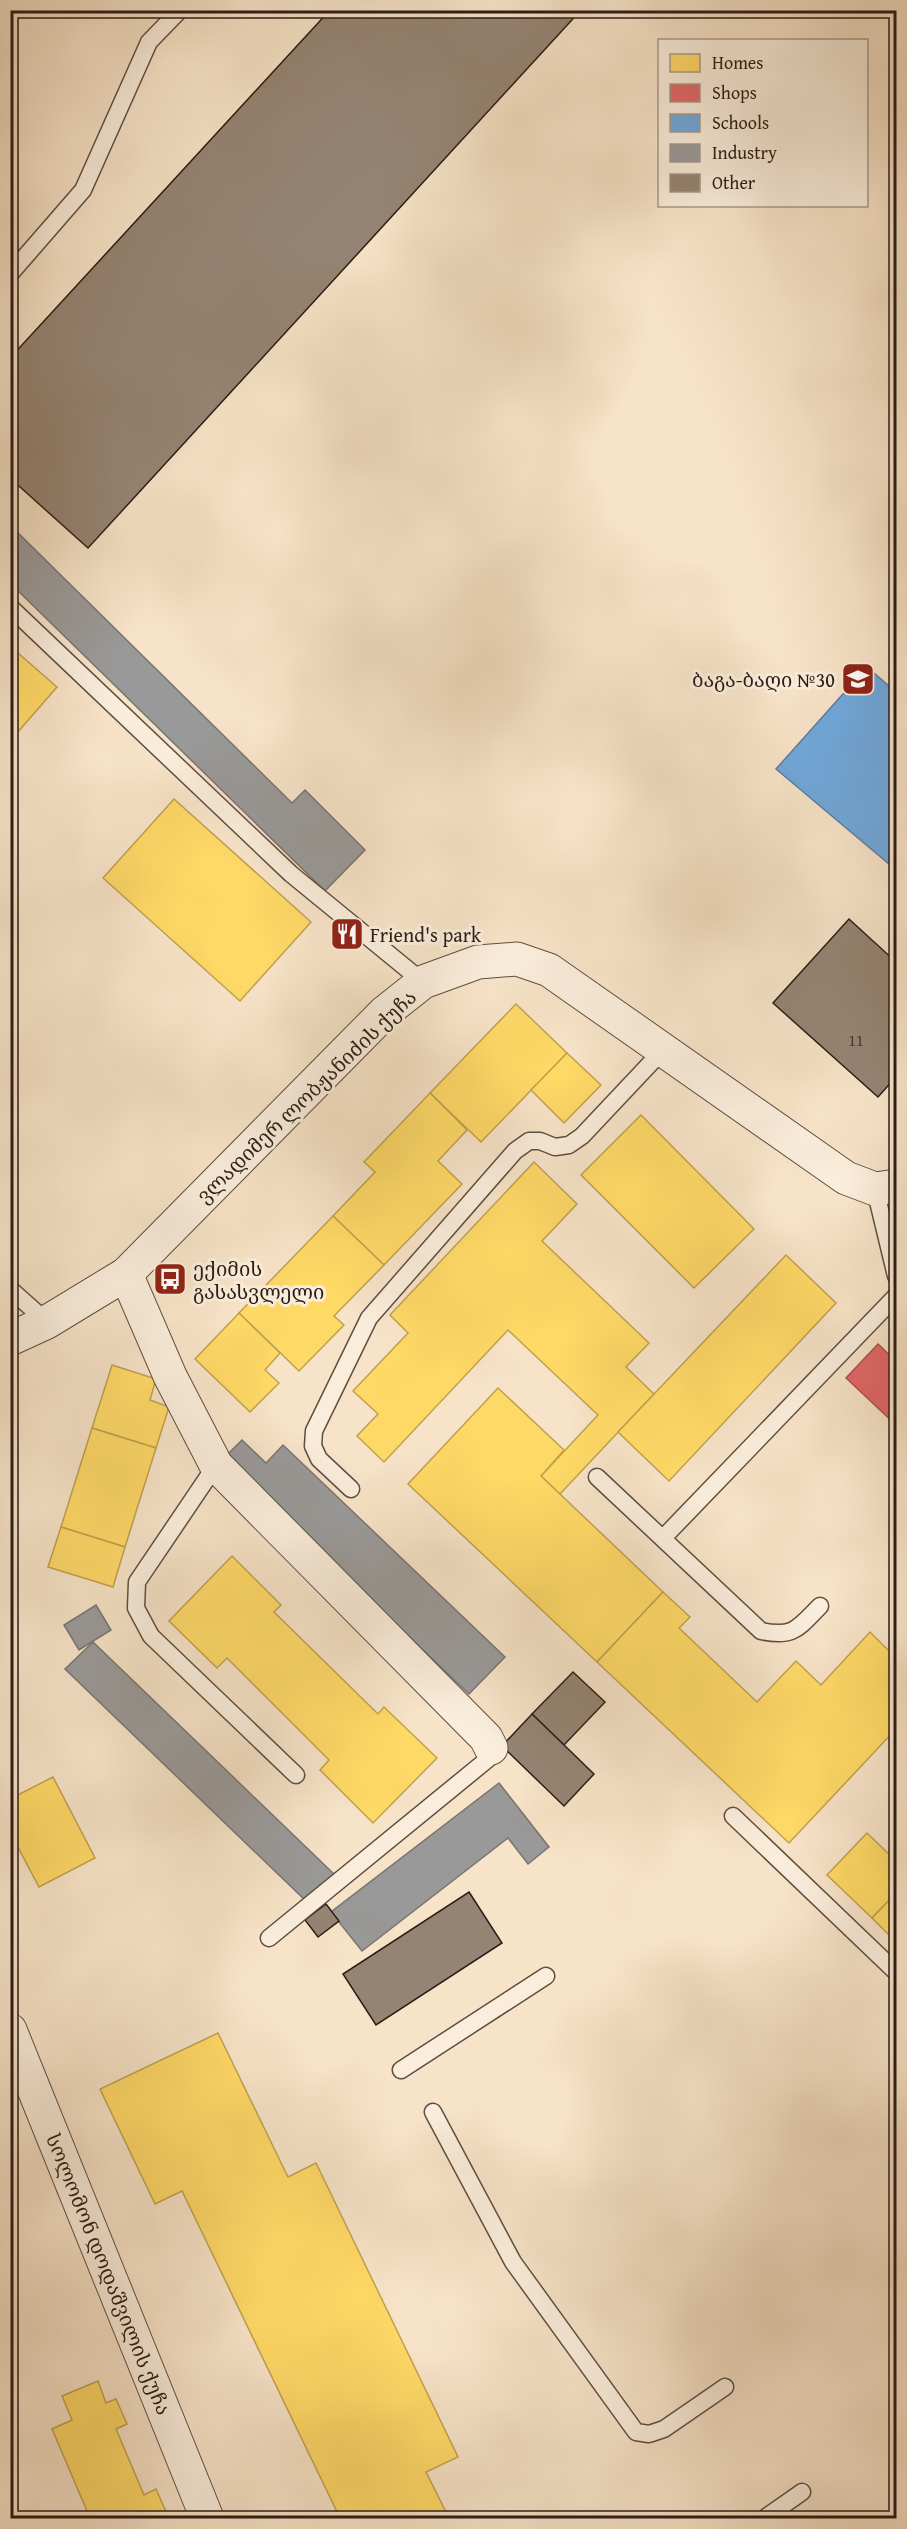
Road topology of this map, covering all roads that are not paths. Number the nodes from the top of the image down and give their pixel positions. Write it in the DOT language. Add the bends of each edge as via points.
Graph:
graph roads {
  1 [pos="180,10"];
  2 [pos="10,274"];
  3 [pos="10,607"];
  4 [pos="423,982"];
  5 [pos="663,1050"];
  6 [pos="886,1187"];
  7 [pos="126,1274"];
  8 [pos="897,1276"];
  9 [pos="10,1289"];
  10 [pos="897,1296"];
  11 [pos="47,1322"];
  12 [pos="10,1339"];
  13 [pos="216,1465"];
  14 [pos="597,1477"];
  15 [pos="351,1489"];
  16 [pos="663,1538"];
  17 [pos="820,1606"];
  18 [pos="491,1748"];
  19 [pos="296,1775"];
  20 [pos="733,1816"];
  21 [pos="269,1938"];
  22 [pos="897,1972"];
  23 [pos="546,1976"];
  24 [pos="10,2030"];
  25 [pos="401,2070"];
  26 [pos="432,2112"];
  27 [pos="725,2387"];
  28 [pos="802,2492"];
  29 [pos="207,2518"];
  30 [pos="765,2518"];
  1 -- 2 [label="lane" via="149,42 83,190"];
  3 -- 4 [label="lane" via="291,874"];
  4 -- 5 [label="street, ვლადიმერ ლობჟანიძის ქუჩა" via="478,962 517,959 549,970"];
  4 -- 7 [label="street, ვლადიმერ ლობჟანიძის ქუჩა" via="384,1013"];
  5 -- 6 [label="street, ვლადიმერ ლობჟანიძის ქუჩა" via="846,1178"];
  5 -- 15 [label="lane" via="569,1145 555,1147 529,1141 515,1152 369,1318 314,1431 313,1446 319,1459"];
  6 -- 8 [label="lane"];
  7 -- 11 [label="street, ვლადიმერ ლობჟანიძის ქუჩა"];
  7 -- 13 [label="street" via="170,1376"];
  9 -- 11 [label="lane"];
  10 -- 16 [label="lane"];
  11 -- 12 [label="street, ვლადიმერ ლობჟანიძის ქუჩა"];
  13 -- 18 [label="street" via="486,1738"];
  13 -- 19 [label="lane" via="137,1582 136,1608 151,1636"];
  14 -- 16 [label="lane"];
  16 -- 17 [label="lane" via="761,1631 780,1635 797,1629"];
  18 -- 21 [label="lane" via="488,1759"];
  20 -- 22 [label="lane"];
  23 -- 25 [label="lane"];
  24 -- 29 [label="street, სოლომონ დოდაშვილის ქუჩა"];
  26 -- 27 [label="lane" via="513,2262 636,2432 649,2434 664,2429"];
  28 -- 30 [label="lane"];
}
